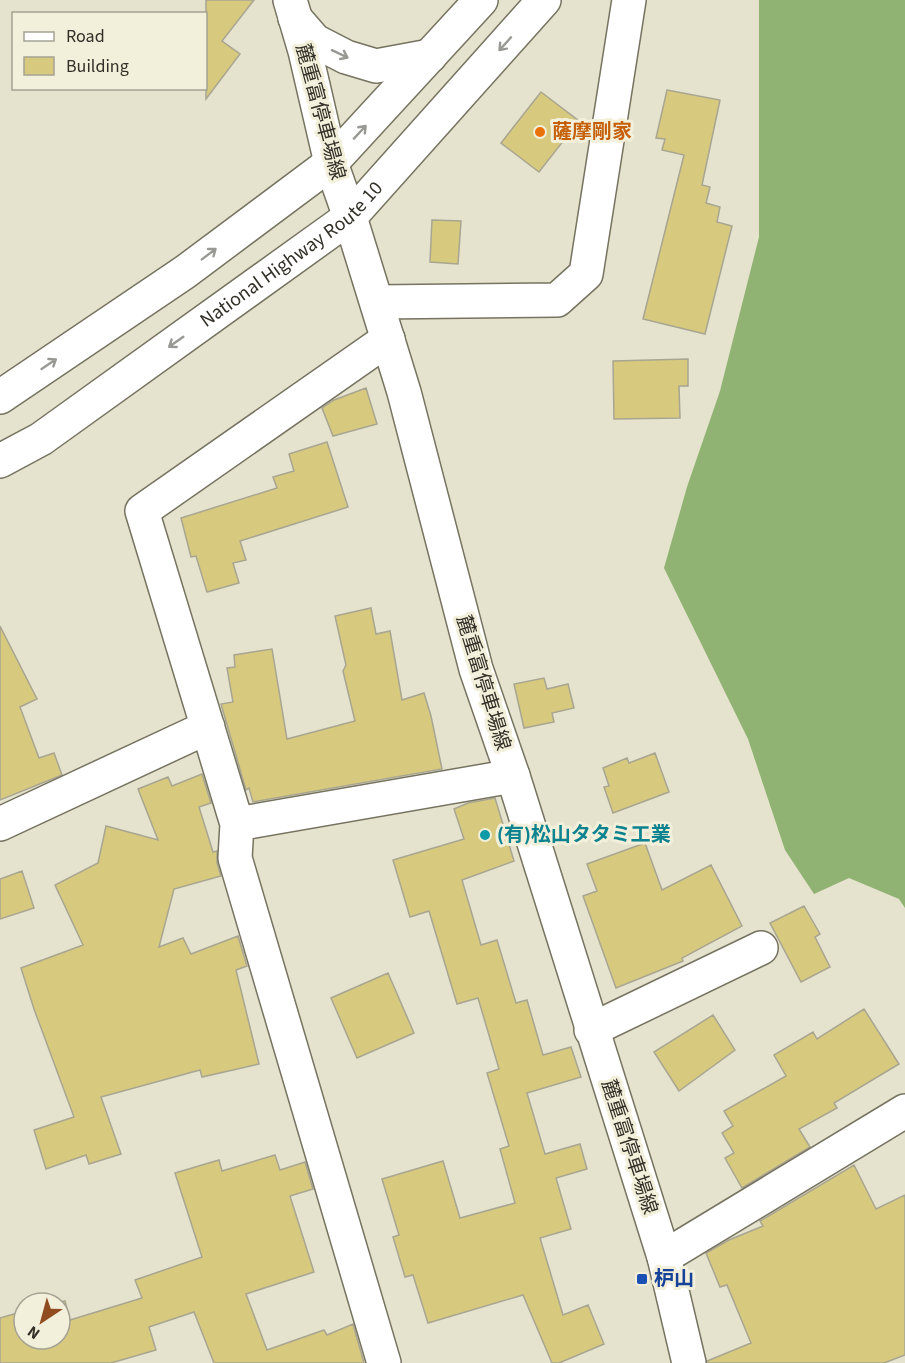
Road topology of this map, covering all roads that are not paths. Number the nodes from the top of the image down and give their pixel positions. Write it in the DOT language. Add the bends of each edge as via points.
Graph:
graph roads {
  1 [pos="481,0"];
  2 [pos="544,0"];
  3 [pos="628,0"];
  4 [pos="293,9"];
  5 [pos="430,56"];
  6 [pos="331,163"];
  7 [pos="351,217"];
  8 [pos="377,302"];
  9 [pos="388,339"];
  10 [pos="0,397"];
  11 [pos="0,461"];
  12 [pos="208,727"];
  13 [pos="513,776"];
  14 [pos="0,824"];
  15 [pos="237,825"];
  16 [pos="761,948"];
  17 [pos="591,1030"];
  18 [pos="905,1111"];
  19 [pos="664,1257"];
  20 [pos="384,1363"];
  21 [pos="689,1363"];
  1 -- 5 [label="main road"];
  2 -- 7 [label="main road, National Highway Route 10, one-way"];
  3 -- 8 [label="main road" via="586,274 557,300"];
  4 -- 5 [label="main road, one-way" via="315,41 346,57 376,66"];
  4 -- 6 [label="main road, 麓重富停車場線"];
  6 -- 5 [label="main road, one-way"];
  6 -- 7 [label="main road, 麓重富停車場線"];
  10 -- 6 [label="main road, one-way" via="185,272"];
  7 -- 8 [label="main road, 麓重富停車場線"];
  7 -- 11 [label="main road, National Highway Route 10, one-way" via="41,439"];
  8 -- 9 [label="main road, 麓重富停車場線"];
  9 -- 12 [label="main road" via="142,512"];
  9 -- 13 [label="main road, 麓重富停車場線" via="476,669"];
  12 -- 14 [label="main road"];
  12 -- 15 [label="main road"];
  13 -- 15 [label="main road"];
  13 -- 17 [label="main road, 麓重富停車場線"];
  15 -- 20 [label="main road" via="235,858"];
  16 -- 17 [label="main road"];
  17 -- 19 [label="main road, 麓重富停車場線"];
  18 -- 19 [label="main road"];
  19 -- 21 [label="main road, 麓重富停車場線"];
}
